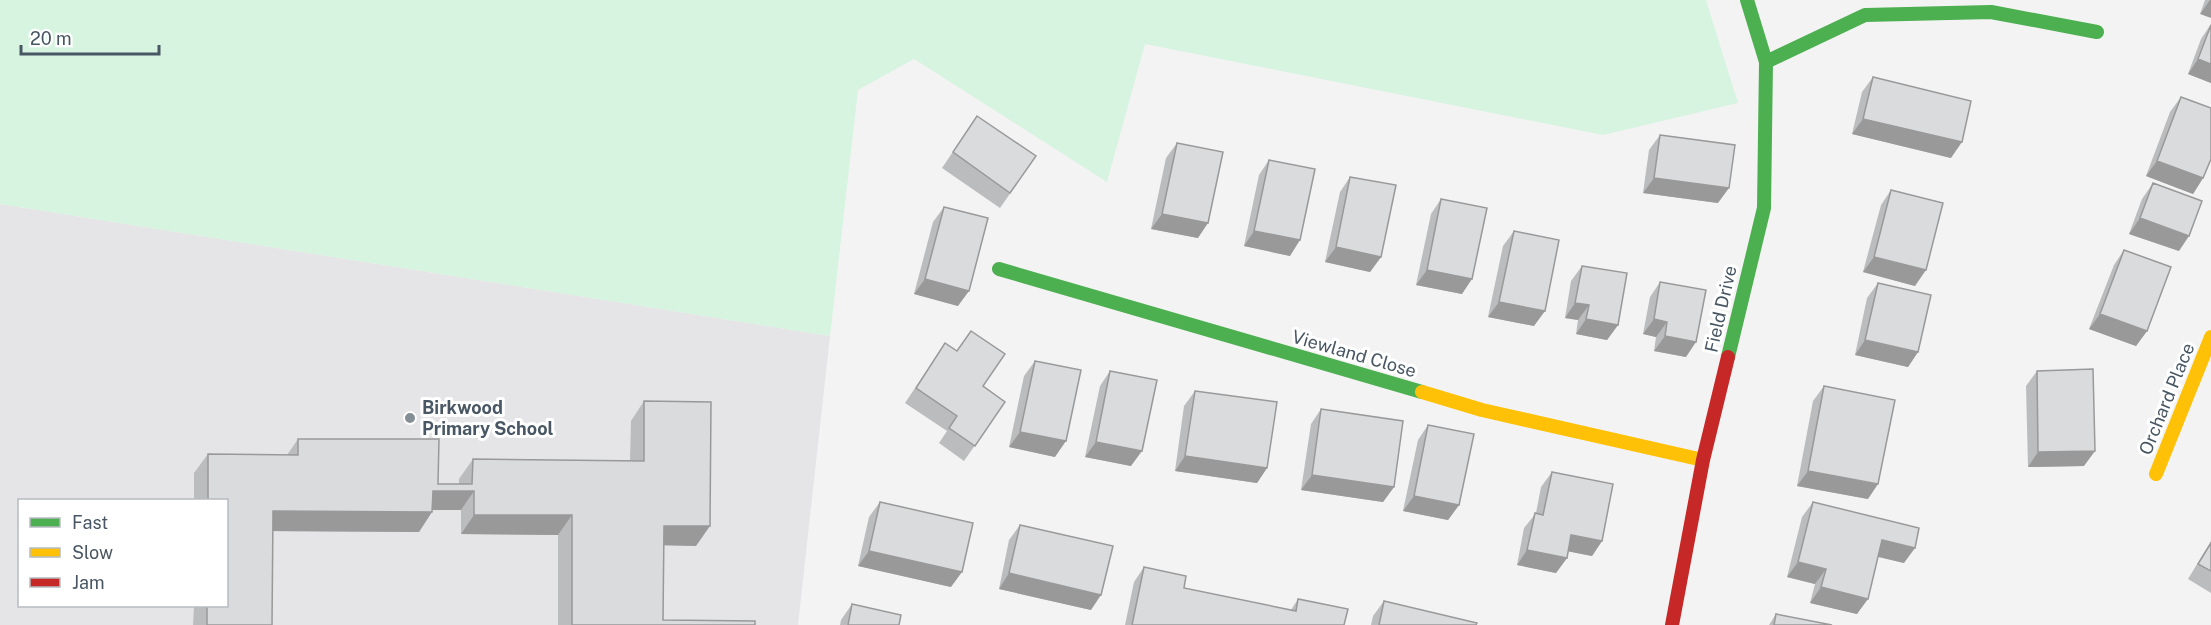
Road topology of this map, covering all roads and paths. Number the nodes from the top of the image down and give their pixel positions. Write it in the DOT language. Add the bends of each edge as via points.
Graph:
graph roads {
  1 [pos="1747,0"];
  2 [pos="2097,32"];
  3 [pos="1766,62"];
  4 [pos="999,269"];
  5 [pos="2211,337"];
  6 [pos="1703,460"];
  7 [pos="2156,474"];
  8 [pos="1672,625"];
  1 -- 3 [label="street, Field Drive"];
  2 -- 3 [label="street" via="1990,12 1865,15"];
  3 -- 6 [label="street, Field Drive" via="1764,208"];
  4 -- 6 [label="street, Viewland Close" via="1482,410"];
  5 -- 7 [label="street, Orchard Place"];
  6 -- 8 [label="street, Field Drive"];
}
